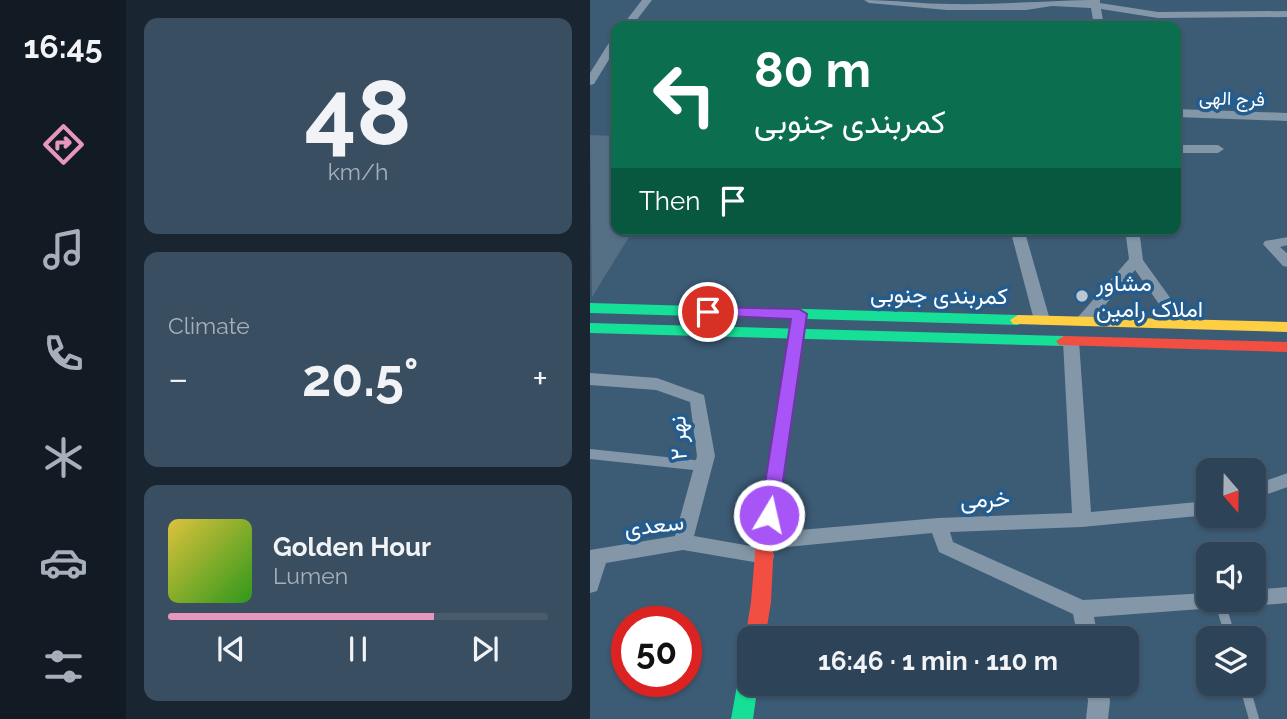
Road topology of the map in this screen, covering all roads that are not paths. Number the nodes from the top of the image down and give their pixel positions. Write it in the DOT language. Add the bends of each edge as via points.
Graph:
graph roads {
  1 [pos="647,0"];
  2 [pos="869,0"];
  3 [pos="1096,2"];
  4 [pos="1287,14"];
  5 [pos="631,21"];
  6 [pos="1098,21"];
  7 [pos="611,48"];
  8 [pos="590,82"];
  9 [pos="1181,113"];
  10 [pos="1287,117"];
  11 [pos="1181,149"];
  12 [pos="1218,149"];
  13 [pos="1019,235"];
  14 [pos="1133,235"];
  15 [pos="1287,240"];
  16 [pos="1136,260"];
  17 [pos="1287,262"];
  18 [pos="590,308"];
  19 [pos="799,314"];
  20 [pos="1042,320"];
  21 [pos="1083,321"];
  22 [pos="1181,324"];
  23 [pos="1287,327"];
  24 [pos="590,328"];
  25 [pos="797,333"];
  26 [pos="1071,341"];
  27 [pos="1287,347"];
  28 [pos="590,379"];
  29 [pos="590,454"];
  30 [pos="703,466"];
  31 [pos="1287,480"];
  32 [pos="1266,487"];
  33 [pos="1196,509"];
  34 [pos="1082,520"];
  35 [pos="938,525"];
  36 [pos="683,542"];
  37 [pos="765,548"];
  38 [pos="594,558"];
  39 [pos="590,585"];
  40 [pos="1287,595"];
  41 [pos="1266,597"];
  42 [pos="1196,602"];
  43 [pos="1082,608"];
  44 [pos="756,626"];
  45 [pos="1085,626"];
  46 [pos="746,696"];
  47 [pos="1098,696"];
  48 [pos="1247,696"];
  49 [pos="742,719"];
  50 [pos="1097,719"];
  51 [pos="1254,719"];
  1 -- 5 [label="street"];
  2 -- 3 [label="street" via="947,7"];
  3 -- 4 [label="street" via="1158,15"];
  3 -- 6 [label="street"];
  7 -- 8 [label="street"];
  9 -- 10 [label="street, فرج الهی"];
  11 -- 12 [label="street"];
  13 -- 20 [label="street"];
  14 -- 16 [label="street"];
  15 -- 17 [label="street" via="1270,244"];
  16 -- 21 [label="street"];
  16 -- 22 [label="street"];
  18 -- 19 [label="main road, کمربندی جنوبی"];
  19 -- 20 [label="main road, کمربندی جنوبی"];
  19 -- 25 [label="main road"];
  20 -- 21 [label="main road, کمربندی جنوبی"];
  21 -- 22 [label="main road, کمربندی جنوبی"];
  22 -- 23 [label="main road, کمربندی جنوبی"];
  24 -- 25 [label="main road, کمربندی جنوبی"];
  25 -- 26 [label="main road, کمربندی جنوبی"];
  25 -- 37 [label="main road"];
  26 -- 27 [label="main road, کمربندی جنوبی"];
  26 -- 34 [label="street"];
  28 -- 30 [label="street, نهر ۲" via="657,384 698,399 706,456"];
  29 -- 30 [label="lane"];
  30 -- 36 [label="street, نهر ۲"];
  31 -- 32 [label="street"];
  33 -- 34 [label="street, خرمی"];
  34 -- 35 [label="street, خرمی"];
  35 -- 37 [label="street, خرمی"];
  35 -- 43 [label="street" via="946,547"];
  36 -- 37 [label="street, سعدی"];
  36 -- 38 [label="street, سعدی"];
  37 -- 44 [label="main road"];
  38 -- 39 [label="street"];
  40 -- 41 [label="street"];
  42 -- 43 [label="street"];
  43 -- 45 [label="street"];
  46 -- 49 [label="main road"];
  47 -- 50 [label="street"];
  48 -- 51 [label="lane"];
}
